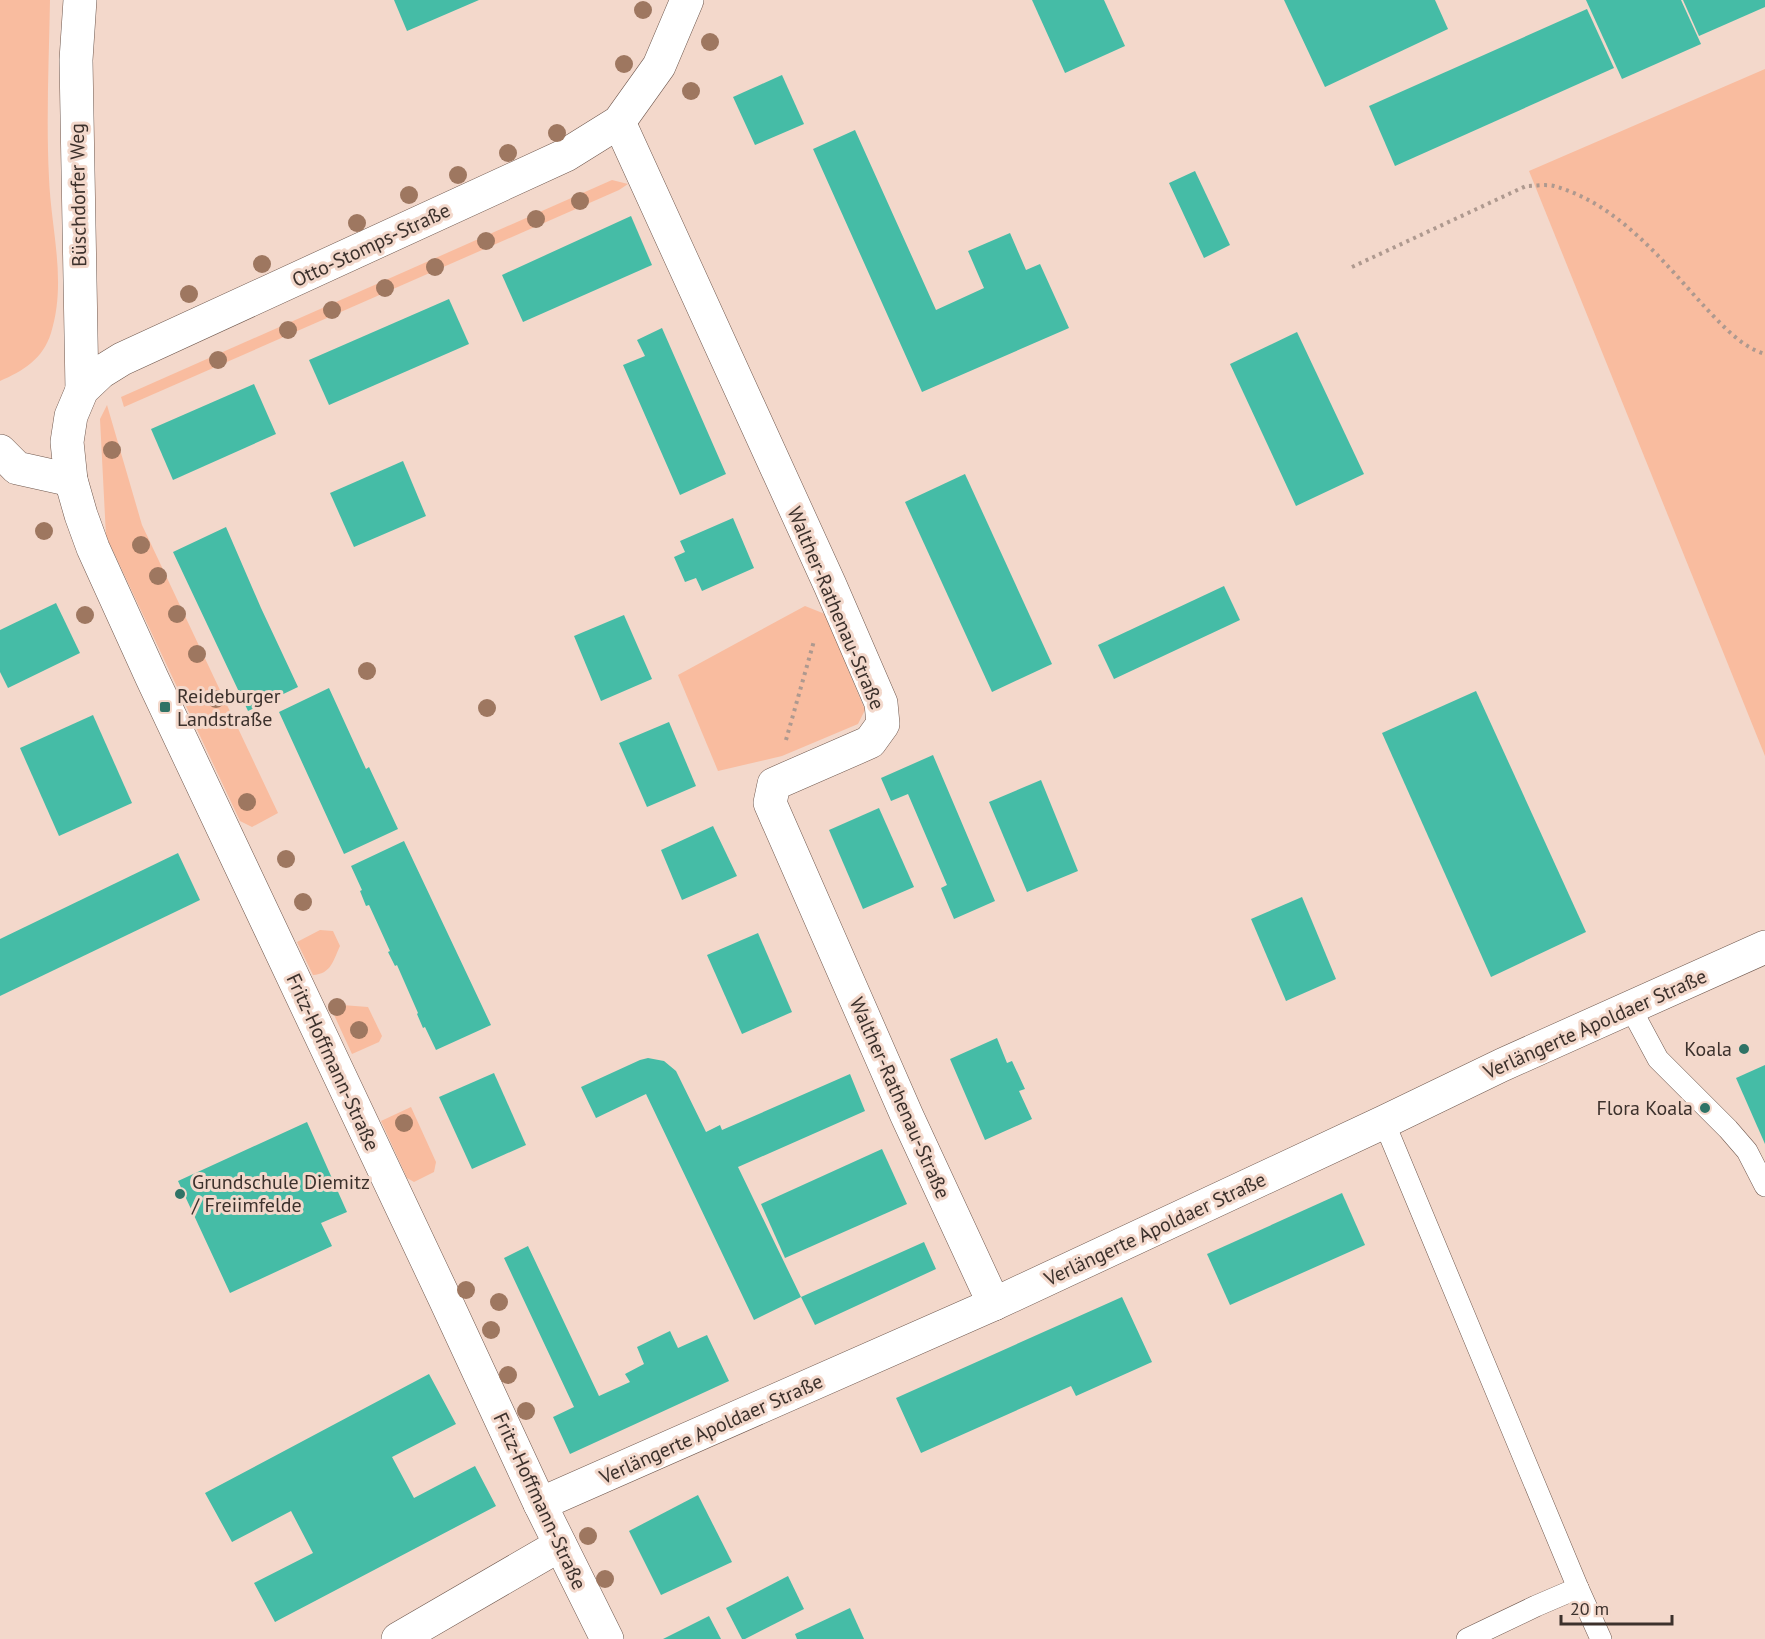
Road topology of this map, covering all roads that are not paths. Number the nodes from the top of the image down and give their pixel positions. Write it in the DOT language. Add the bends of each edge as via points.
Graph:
graph roads {
  1 [pos="80,0"];
  2 [pos="687,0"];
  3 [pos="619,122"];
  4 [pos="82,390"];
  5 [pos="0,451"];
  6 [pos="71,480"];
  7 [pos="1765,947"];
  8 [pos="1630,1007"];
  9 [pos="1384,1122"];
  10 [pos="1765,1186"];
  11 [pos="994,1304"];
  12 [pos="540,1504"];
  13 [pos="560,1545"];
  14 [pos="1578,1588"];
  15 [pos="398,1639"];
  16 [pos="607,1639"];
  17 [pos="1467,1639"];
  18 [pos="1601,1639"];
  1 -- 4 [label="street, Büschdorfer Weg" via="76,60"];
  2 -- 3 [label="street, Otto-Stomps-Straße" via="658,66"];
  3 -- 4 [label="street, Otto-Stomps-Straße" via="566,155 122,359"];
  3 -- 11 [label="street, Walther-Rathenau-Straße" via="881,703 883,724 870,742 774,784 770,803"];
  4 -- 6 [label="street, Otto-Stomps-Straße" via="71,416 67,442"];
  5 -- 6 [label="street" via="18,468"];
  6 -- 12 [label="street, Fritz-Hoffmann-Straße" via="93,548 152,678"];
  7 -- 8 [label="street, Verlängerte Apoldaer Straße"];
  8 -- 9 [label="street, Verlängerte Apoldaer Straße"];
  8 -- 10 [label="lane" via="1658,1059 1747,1151"];
  9 -- 11 [label="street, Verlängerte Apoldaer Straße"];
  9 -- 14 [label="lane"];
  11 -- 12 [label="street, Verlängerte Apoldaer Straße"];
  12 -- 13 [label="street, Fritz-Hoffmann-Straße"];
  13 -- 15 [label="street"];
  13 -- 16 [label="street, Fritz-Hoffmann-Straße"];
  14 -- 17 [label="lane"];
  14 -- 18 [label="lane"];
}
